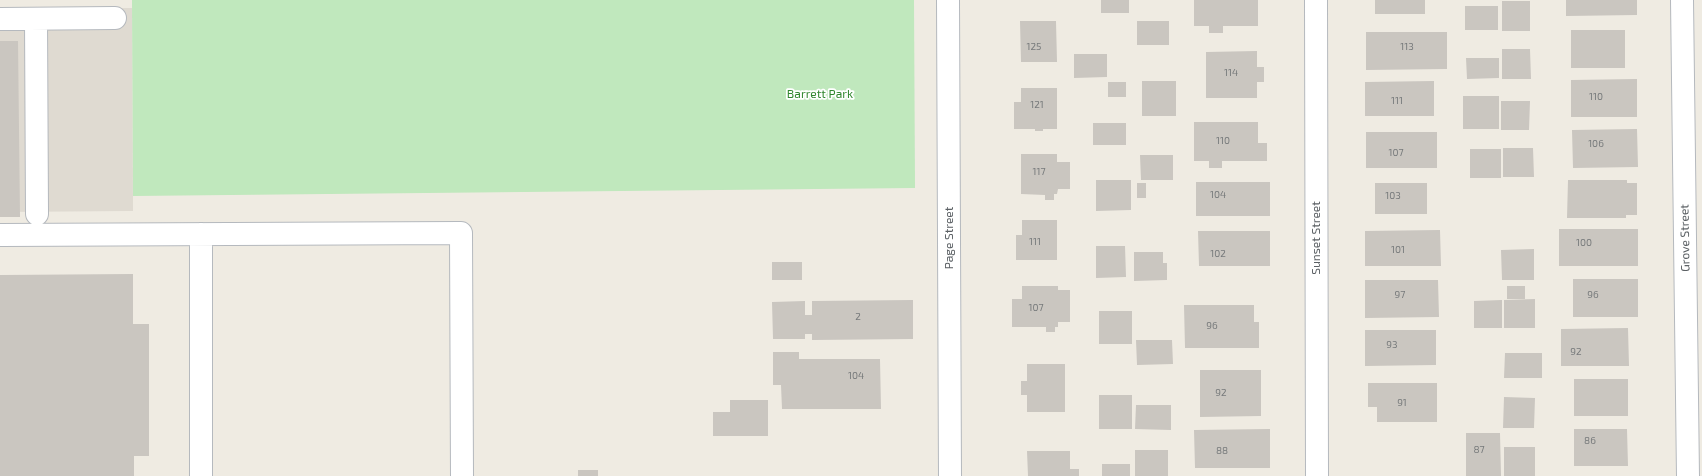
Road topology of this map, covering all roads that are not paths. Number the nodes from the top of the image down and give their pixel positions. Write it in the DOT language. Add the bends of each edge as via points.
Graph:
graph roads {
  1 [pos="948,0"];
  2 [pos="1316,0"];
  3 [pos="1682,0"];
  4 [pos="115,18"];
  5 [pos="0,19"];
  6 [pos="36,19"];
  7 [pos="37,214"];
  8 [pos="201,234"];
  9 [pos="0,235"];
  10 [pos="202,476"];
  11 [pos="462,476"];
  12 [pos="950,476"];
  13 [pos="1317,476"];
  14 [pos="1688,476"];
  1 -- 12 [label="street, Page Street"];
  2 -- 13 [label="street, Sunset Street"];
  3 -- 14 [label="street, Grove Street"];
  4 -- 6 [label="street"];
  5 -- 6 [label="street"];
  6 -- 7 [label="street"];
  8 -- 9 [label="street"];
  8 -- 10 [label="street"];
  8 -- 11 [label="street" via="461,233"];
}
